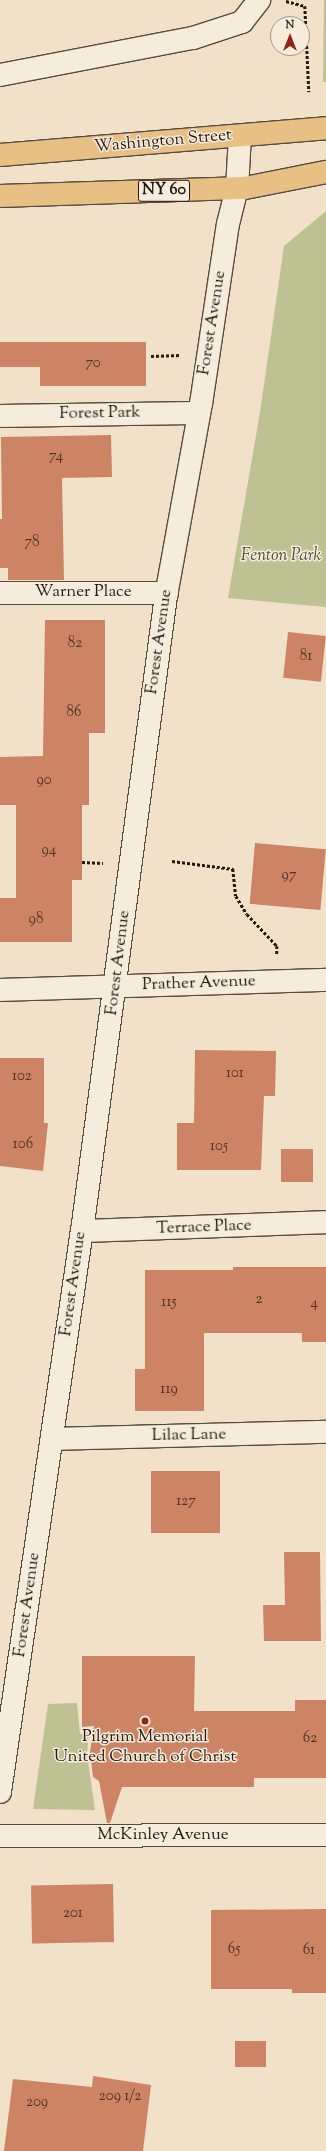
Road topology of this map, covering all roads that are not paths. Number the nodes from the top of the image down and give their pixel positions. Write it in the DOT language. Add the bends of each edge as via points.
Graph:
graph roads {
  1 [pos="259,0"];
  2 [pos="0,75"];
  3 [pos="326,128"];
  4 [pos="240,136"];
  5 [pos="0,155"];
  6 [pos="326,172"];
  7 [pos="238,188"];
  8 [pos="0,196"];
  9 [pos="199,412"];
  10 [pos="0,416"];
  11 [pos="0,593"];
  12 [pos="167,593"];
  13 [pos="326,980"];
  14 [pos="116,987"];
  15 [pos="0,990"];
  16 [pos="326,1222"];
  17 [pos="82,1231"];
  18 [pos="326,1432"];
  19 [pos="52,1439"];
  20 [pos="0,1792"];
  21 [pos="326,1835"];
  22 [pos="0,1836"];
  1 -- 2 [label="street" via="242,22 193,38"];
  3 -- 4 [label="highway, Washington Street"];
  4 -- 5 [label="highway, Washington Street"];
  4 -- 7 [label="street, Forest Avenue"];
  6 -- 7 [label="highway, NY 60"];
  7 -- 8 [label="highway, NY 60"];
  7 -- 9 [label="street, Forest Avenue" via="228,224"];
  9 -- 10 [label="street, Forest Park"];
  9 -- 12 [label="street, Forest Avenue"];
  11 -- 12 [label="street, Warner Place"];
  12 -- 14 [label="street, Forest Avenue"];
  13 -- 14 [label="street, Prather Avenue"];
  14 -- 15 [label="street, Prather Avenue"];
  14 -- 17 [label="street, Forest Avenue"];
  16 -- 17 [label="street, Terrace Place"];
  17 -- 19 [label="street, Forest Avenue"];
  18 -- 19 [label="street, Lilac Lane"];
  19 -- 20 [label="street, Forest Avenue"];
  21 -- 22 [label="street, McKinley Avenue"];
}
